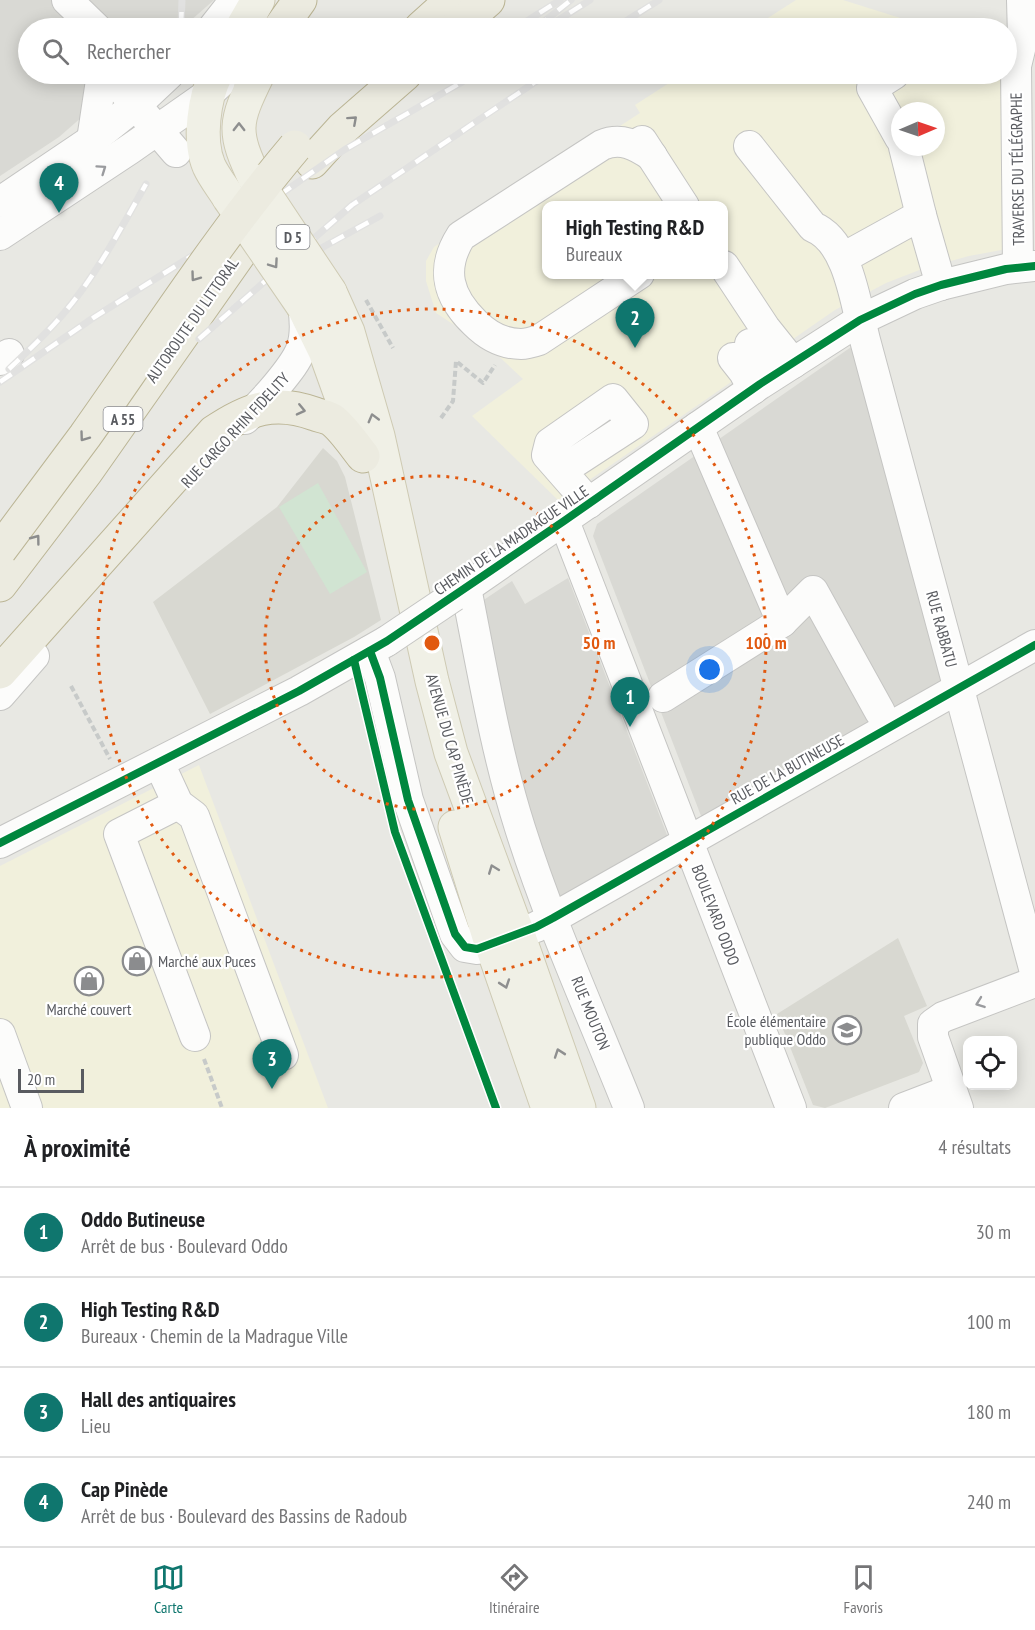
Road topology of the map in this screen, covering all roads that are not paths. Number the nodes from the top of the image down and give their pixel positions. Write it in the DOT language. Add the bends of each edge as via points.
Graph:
graph roads {
  1 [pos="67,0"];
  2 [pos="235,0"];
  3 [pos="258,0"];
  4 [pos="290,0"];
  5 [pos="300,0"];
  6 [pos="452,0"];
  7 [pos="488,0"];
  8 [pos="1022,0"];
  9 [pos="76,18"];
  10 [pos="86,18"];
  11 [pos="221,18"];
  12 [pos="248,18"];
  13 [pos="284,18"];
  14 [pos="287,18"];
  15 [pos="432,18"];
  16 [pos="467,18"];
  17 [pos="1017,62"];
  18 [pos="100,84"];
  19 [pos="118,84"];
  20 [pos="159,84"];
  21 [pos="211,84"];
  22 [pos="253,84"];
  23 [pos="361,84"];
  24 [pos="394,84"];
  25 [pos="878,84"];
  26 [pos="1017,84"];
  27 [pos="136,105"];
  28 [pos="891,122"];
  29 [pos="157,130"];
  30 [pos="92,140"];
  31 [pos="749,146"];
  32 [pos="130,149"];
  33 [pos="176,152"];
  34 [pos="906,156"];
  35 [pos="209,165"];
  36 [pos="242,190"];
  37 [pos="681,201"];
  38 [pos="0,202"];
  39 [pos="921,215"];
  40 [pos="0,235"];
  41 [pos="843,258"];
  42 [pos="1027,266"];
  43 [pos="728,273"];
  44 [pos="631,279"];
  45 [pos="941,285"];
  46 [pos="316,299"];
  47 [pos="860,320"];
  48 [pos="742,351"];
  49 [pos="772,376"];
  50 [pos="256,409"];
  51 [pos="698,427"];
  52 [pos="363,456"];
  53 [pos="561,471"];
  54 [pos="589,503"];
  55 [pos="564,521"];
  56 [pos="0,550"];
  57 [pos="0,585"];
  58 [pos="460,592"];
  59 [pos="782,622"];
  60 [pos="1035,645"];
  61 [pos="379,646"];
  62 [pos="0,672"];
  63 [pos="958,688"];
  64 [pos="0,695"];
  65 [pos="663,697"];
  66 [pos="880,712"];
  67 [pos="159,763"];
  68 [pos="99,793"];
  69 [pos="178,804"];
  70 [pos="119,834"];
  71 [pos="2,837"];
  72 [pos="687,841"];
  73 [pos="553,918"];
  74 [pos="504,939"];
  75 [pos="1035,972"];
  76 [pos="1035,982"];
  77 [pos="0,1034"];
  78 [pos="195,1036"];
  79 [pos="283,1055"];
  80 [pos="954,1099"];
  81 [pos="27,1108"];
  82 [pos="548,1108"];
  83 [pos="579,1108"];
  84 [pos="629,1108"];
  85 [pos="791,1108"];
  86 [pos="904,1108"];
  1 -- 9 [label="street"];
  1 -- 10 [label="street"];
  2 -- 11 [label="street"];
  3 -- 12 [label="main road"];
  4 -- 13 [label="main road"];
  5 -- 14 [label="highway"];
  6 -- 15 [label="highway"];
  7 -- 16 [label="highway"];
  8 -- 17 [label="street, TRAVERSE DU TÉLÉGRAPHE" via="1023,37"];
  18 -- 30 [label="street"];
  19 -- 27 [label="street"];
  20 -- 27 [label="street"];
  21 -- 29 [label="street"];
  21 -- 35 [label="main road" via="203,133"];
  36 -- 22 [label="main road, D 5, one-way" via="244,157 238,134 239,115"];
  23 -- 56 [label="highway, AUTOROUTE DU LITTORAL / A 55, one-way, bridge" via="316,125 261,187"];
  57 -- 24 [label="highway, AUTOROUTE DU LITTORAL / A 55, one-way, bridge" via="86,472 270,212 342,129"];
  25 -- 28 [label="street" via="872,88"];
  26 -- 42 [label="street, TRAVERSE DU TÉLÉGRAPHE"];
  27 -- 29 [label="street"];
  27 -- 30 [label="street"];
  29 -- 32 [label="street"];
  29 -- 33 [label="street"];
  30 -- 38 [label="street"];
  31 -- 41 [label="street, RUE RABBATU" via="813,227 825,231"];
  32 -- 33 [label="street"];
  40 -- 32 [label="street, one-way"];
  33 -- 35 [label="street"];
  34 -- 39 [label="street"];
  35 -- 36 [label="main road"];
  36 -- 46 [label="main road, D 5, bridge"];
  37 -- 44 [label="street" via="646,146 612,141 461,236 452,249 449,268 452,291 461,310 488,336 522,344 539,340"];
  39 -- 41 [label="street"];
  39 -- 45 [label="street"];
  41 -- 47 [label="street, RUE RABBATU"];
  42 -- 45 [label="street, CHEMIN DE LA MADRAGUE VILLE"];
  43 -- 49 [label="street" via="765,328"];
  45 -- 47 [label="street, CHEMIN DE LA MADRAGUE VILLE"];
  46 -- 50 [label="street, RUE CARGO RHIN FIDELITY" via="297,361"];
  46 -- 52 [label="main road, AVENUE DU CAP PINÈDE" via="325,351"];
  74 -- 46 [label="main road, AVENUE DU CAP PINÈDE, one-way" via="432,681 368,395 348,332"];
  47 -- 49 [label="street, CHEMIN DE LA MADRAGUE VILLE"];
  47 -- 63 [label="street, RUE RABBATU"];
  48 -- 49 [label="street" via="744,372"];
  49 -- 51 [label="street, CHEMIN DE LA MADRAGUE VILLE"];
  50 -- 52 [label="highway, one-way" via="289,407 333,420"];
  50 -- 62 [label="highway" via="214,432"];
  50 -- 64 [label="street, RUE CARGO RHIN FIDELITY" via="220,444"];
  51 -- 54 [label="street, CHEMIN DE LA MADRAGUE VILLE"];
  51 -- 59 [label="street"];
  52 -- 74 [label="main road, AVENUE DU CAP PINÈDE" via="432,752"];
  53 -- 54 [label="street"];
  54 -- 55 [label="street, CHEMIN DE LA MADRAGUE VILLE"];
  55 -- 58 [label="street, CHEMIN DE LA MADRAGUE VILLE"];
  55 -- 72 [label="street, BOULEVARD ODDO"];
  58 -- 61 [label="street, CHEMIN DE LA MADRAGUE VILLE, bridge"];
  58 -- 73 [label="street, RUE MOUTON" via="520,828"];
  59 -- 65 [label="street"];
  59 -- 66 [label="street" via="813,591"];
  60 -- 63 [label="street, RUE DE LA BUTINEUSE"];
  61 -- 67 [label="street, CHEMIN DE LA MADRAGUE VILLE"];
  61 -- 74 [label="street" via="380,678 408,800 455,934 465,947 477,949"];
  63 -- 72 [label="street, RUE DE LA BUTINEUSE"];
  63 -- 75 [label="street, RUE RABBATU"];
  67 -- 68 [label="street, CHEMIN DE LA MADRAGUE VILLE"];
  67 -- 69 [label="street"];
  68 -- 70 [label="street"];
  68 -- 71 [label="street, CHEMIN DE LA MADRAGUE VILLE"];
  69 -- 70 [label="street"];
  69 -- 79 [label="street" via="194,816"];
  70 -- 78 [label="street"];
  72 -- 73 [label="street, RUE DE LA BUTINEUSE"];
  72 -- 85 [label="street, BOULEVARD ODDO"];
  73 -- 74 [label="street, RUE DE LA BUTINEUSE"];
  73 -- 84 [label="street, RUE MOUTON"];
  74 -- 82 [label="main road, AVENUE DU CAP PINÈDE, one-way"];
  83 -- 74 [label="main road, AVENUE DU CAP PINÈDE, one-way"];
  76 -- 80 [label="street, one-way" via="942,1017 933,1024 933,1037"];
  77 -- 81 [label="street"];
  80 -- 86 [label="street"];
}
